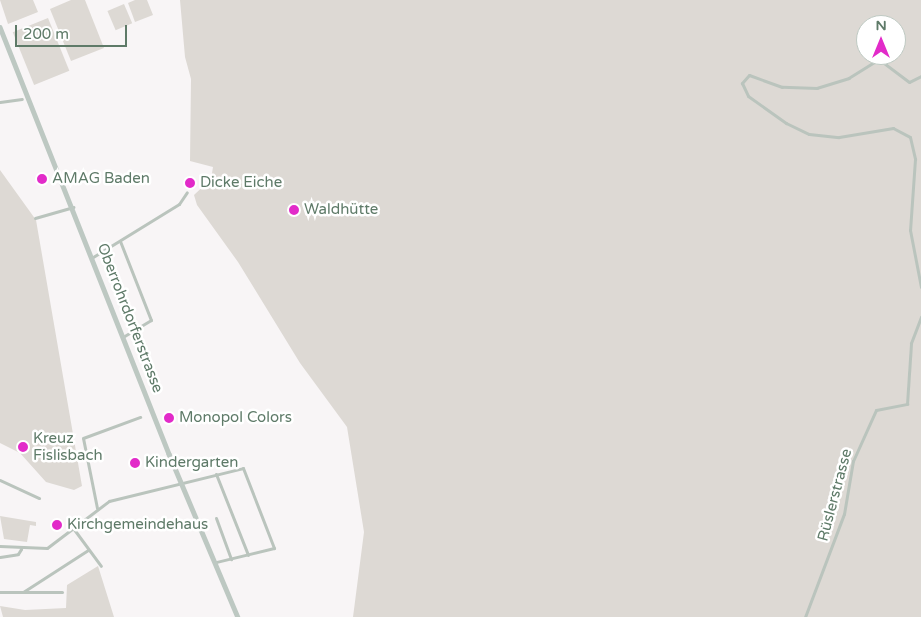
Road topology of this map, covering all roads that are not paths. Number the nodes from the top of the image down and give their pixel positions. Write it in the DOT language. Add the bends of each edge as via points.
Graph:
graph roads {
  1 [pos="0,27"];
  2 [pos="921,76"];
  3 [pos="22,99"];
  4 [pos="0,102"];
  5 [pos="187,192"];
  6 [pos="73,207"];
  7 [pos="35,218"];
  8 [pos="120,241"];
  9 [pos="93,257"];
  10 [pos="921,287"];
  11 [pos="921,317"];
  12 [pos="124,336"];
  13 [pos="140,417"];
  14 [pos="216,474"];
  15 [pos="0,480"];
  16 [pos="181,482"];
  17 [pos="38,498"];
  18 [pos="97,508"];
  19 [pos="216,518"];
  20 [pos="73,528"];
  21 [pos="0,546"];
  22 [pos="21,549"];
  23 [pos="88,550"];
  24 [pos="248,555"];
  25 [pos="0,557"];
  26 [pos="231,559"];
  27 [pos="216,562"];
  28 [pos="101,566"];
  29 [pos="0,592"];
  30 [pos="23,592"];
  31 [pos="62,592"];
  32 [pos="238,617"];
  33 [pos="805,617"];
  1 -- 6 [label="main road, Oberrohrdorferstrasse"];
  2 -- 10 [label="street" via="909,82 879,60 849,78 817,88 782,87 749,75 742,83 748,96 786,123 809,134 839,137 893,128 910,136 915,150 910,230"];
  3 -- 4 [label="street"];
  5 -- 8 [label="street" via="180,204"];
  6 -- 7 [label="street"];
  6 -- 9 [label="main road, Oberrohrdorferstrasse"];
  8 -- 9 [label="street"];
  8 -- 12 [label="street" via="151,320"];
  9 -- 12 [label="main road, Oberrohrdorferstrasse"];
  11 -- 33 [label="street, Rüslerstrasse" via="911,343 907,404 884,406 875,413 853,461 844,514"];
  12 -- 16 [label="main road, Oberrohrdorferstrasse"];
  13 -- 18 [label="street" via="83,438"];
  14 -- 16 [label="street"];
  14 -- 24 [label="street"];
  14 -- 24 [label="street" via="243,468 274,548"];
  15 -- 17 [label="street"];
  16 -- 18 [label="street" via="131,494"];
  16 -- 27 [label="main road, Oberrohrdorferstrasse"];
  18 -- 20 [label="street"];
  19 -- 26 [label="street"];
  20 -- 22 [label="street" via="47,548"];
  20 -- 23 [label="street"];
  21 -- 22 [label="street"];
  22 -- 25 [label="street" via="18,554"];
  23 -- 28 [label="street"];
  23 -- 30 [label="street"];
  24 -- 26 [label="street"];
  26 -- 27 [label="street"];
  27 -- 32 [label="main road, Oberrohrdorferstrasse"];
  29 -- 30 [label="street"];
  30 -- 31 [label="street"];
}
